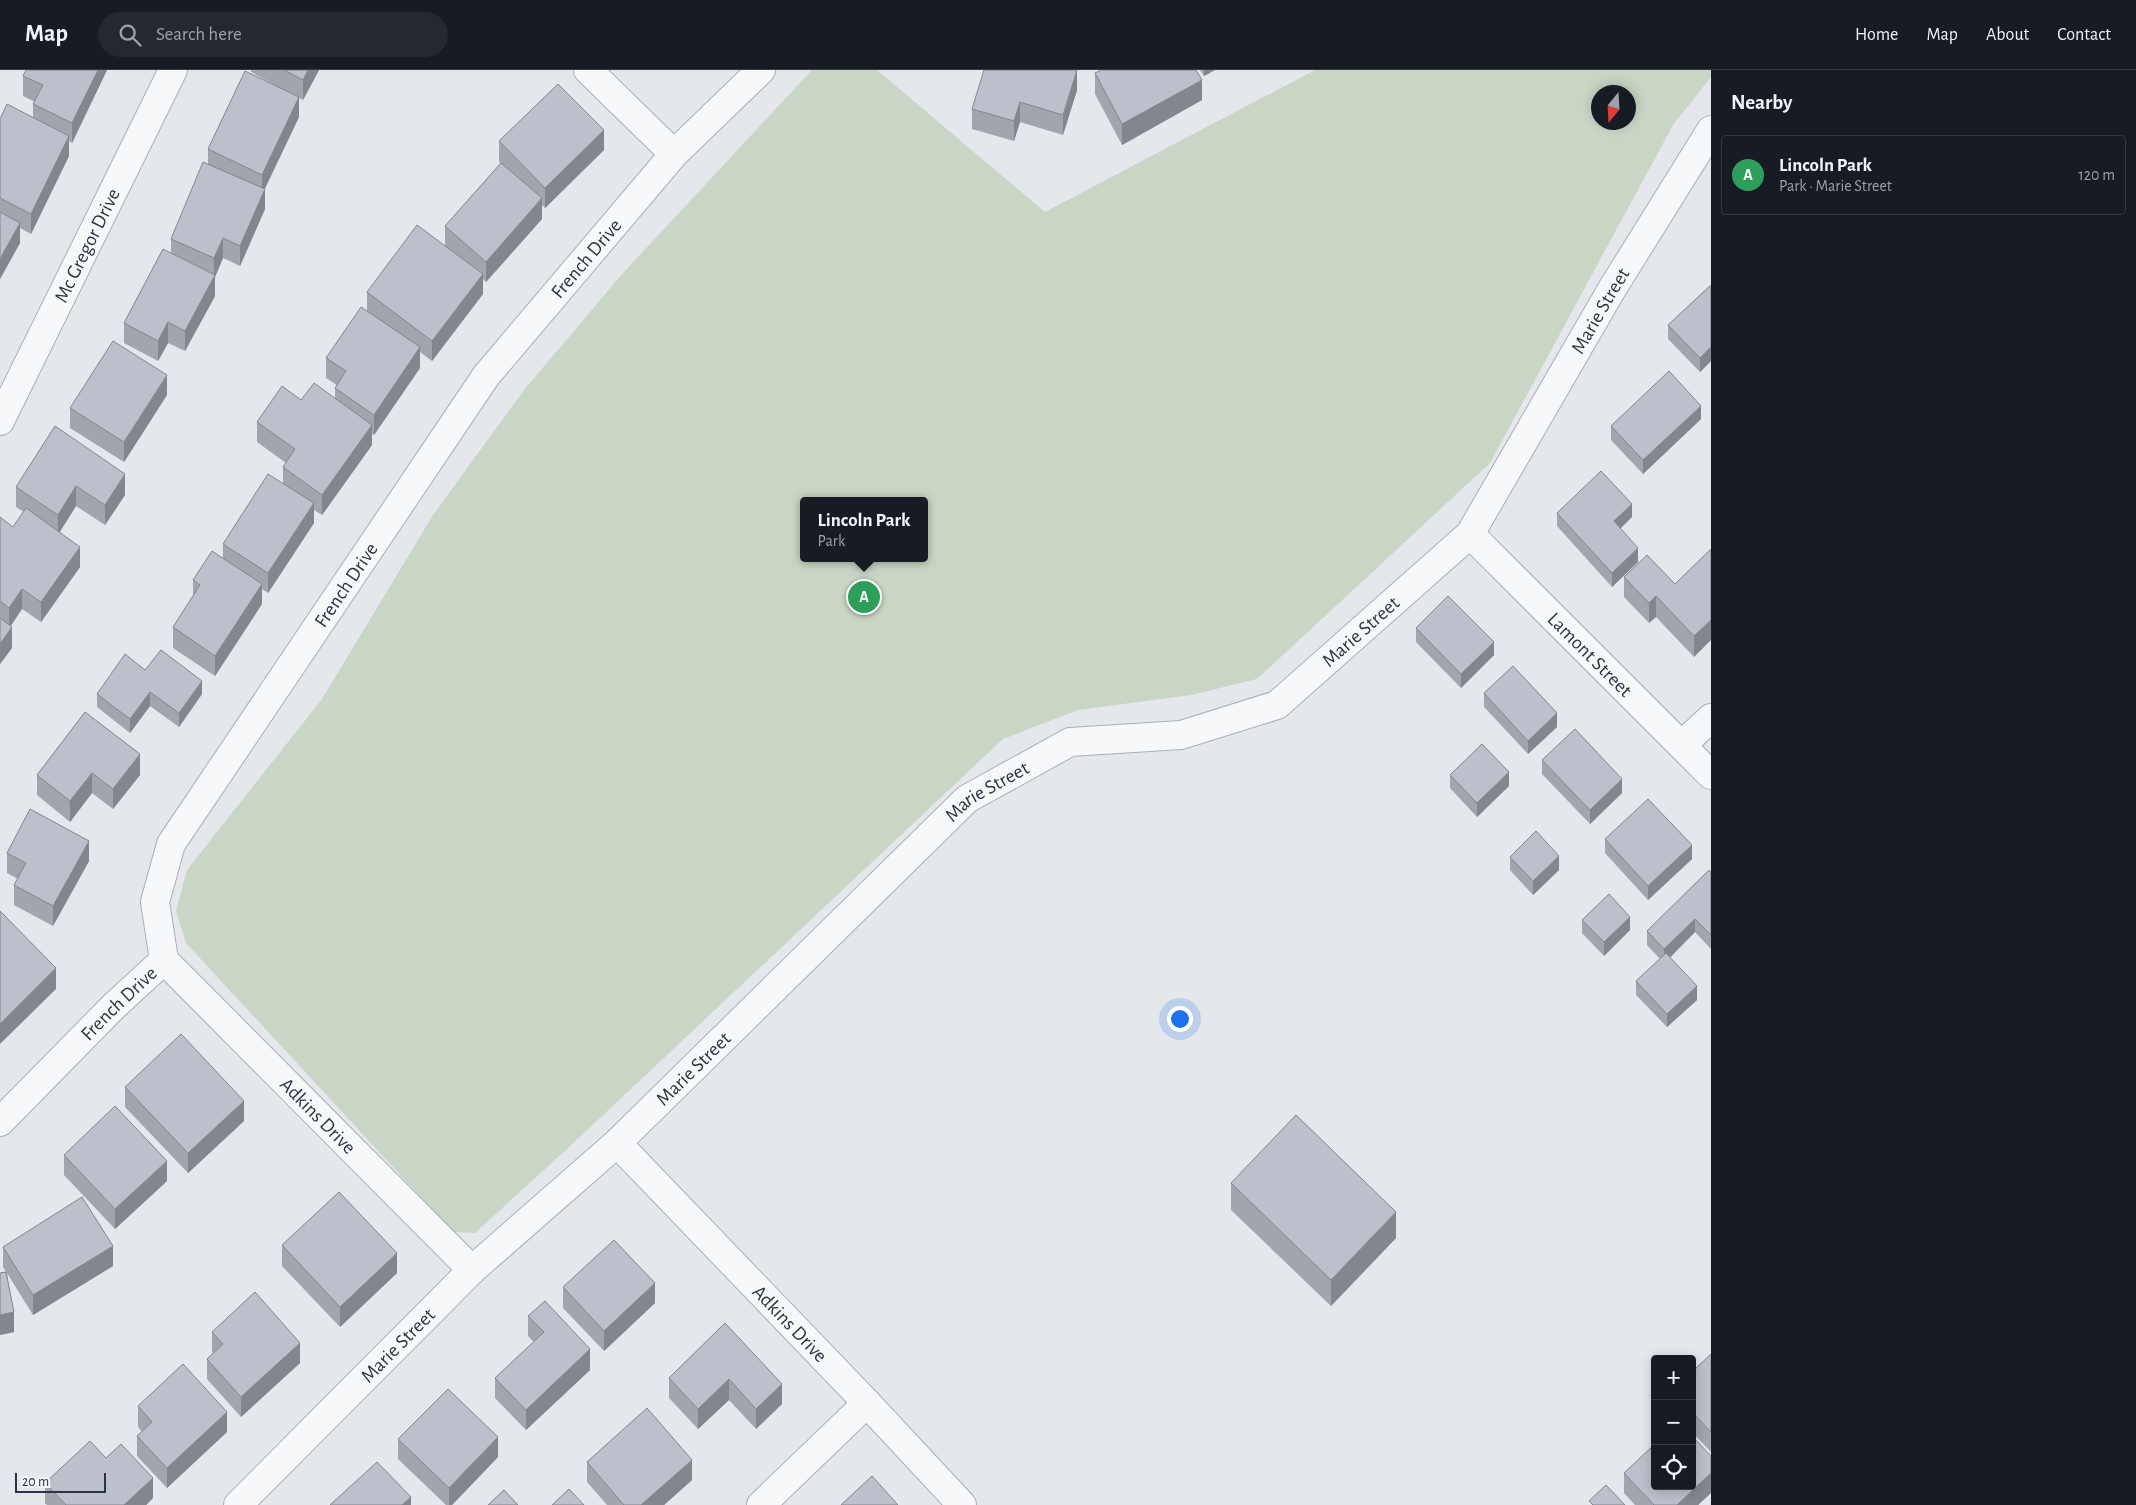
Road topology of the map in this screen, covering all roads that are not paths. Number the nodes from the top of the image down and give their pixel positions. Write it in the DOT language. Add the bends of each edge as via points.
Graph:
graph roads {
  1 [pos="173,70"];
  2 [pos="588,70"];
  3 [pos="761,70"];
  4 [pos="1711,130"];
  5 [pos="674,154"];
  6 [pos="0,421"];
  7 [pos="1470,534"];
  8 [pos="1711,718"];
  9 [pos="1683,744"];
  10 [pos="1711,775"];
  11 [pos="164,960"];
  12 [pos="0,1122"];
  13 [pos="617,1143"];
  14 [pos="472,1270"];
  15 [pos="867,1403"];
  16 [pos="238,1505"];
  17 [pos="761,1505"];
  18 [pos="962,1505"];
  1 -- 6 [label="street, Mc Gregor Drive"];
  2 -- 5 [label="street"];
  3 -- 5 [label="street, French Drive"];
  4 -- 7 [label="street, Marie Street" via="1612,289"];
  5 -- 11 [label="street, French Drive" via="486,376 171,844 155,902"];
  7 -- 9 [label="street, Lamont Street"];
  7 -- 13 [label="street, Marie Street" via="1277,705 1181,736 1070,742 967,799"];
  8 -- 9 [label="street"];
  9 -- 10 [label="street, Lamont Street"];
  11 -- 12 [label="street, French Drive"];
  11 -- 14 [label="street, Adkins Drive"];
  13 -- 14 [label="street, Marie Street"];
  13 -- 15 [label="street, Adkins Drive"];
  14 -- 16 [label="street, Marie Street"];
  15 -- 17 [label="street"];
  15 -- 18 [label="street, Adkins Drive"];
}
